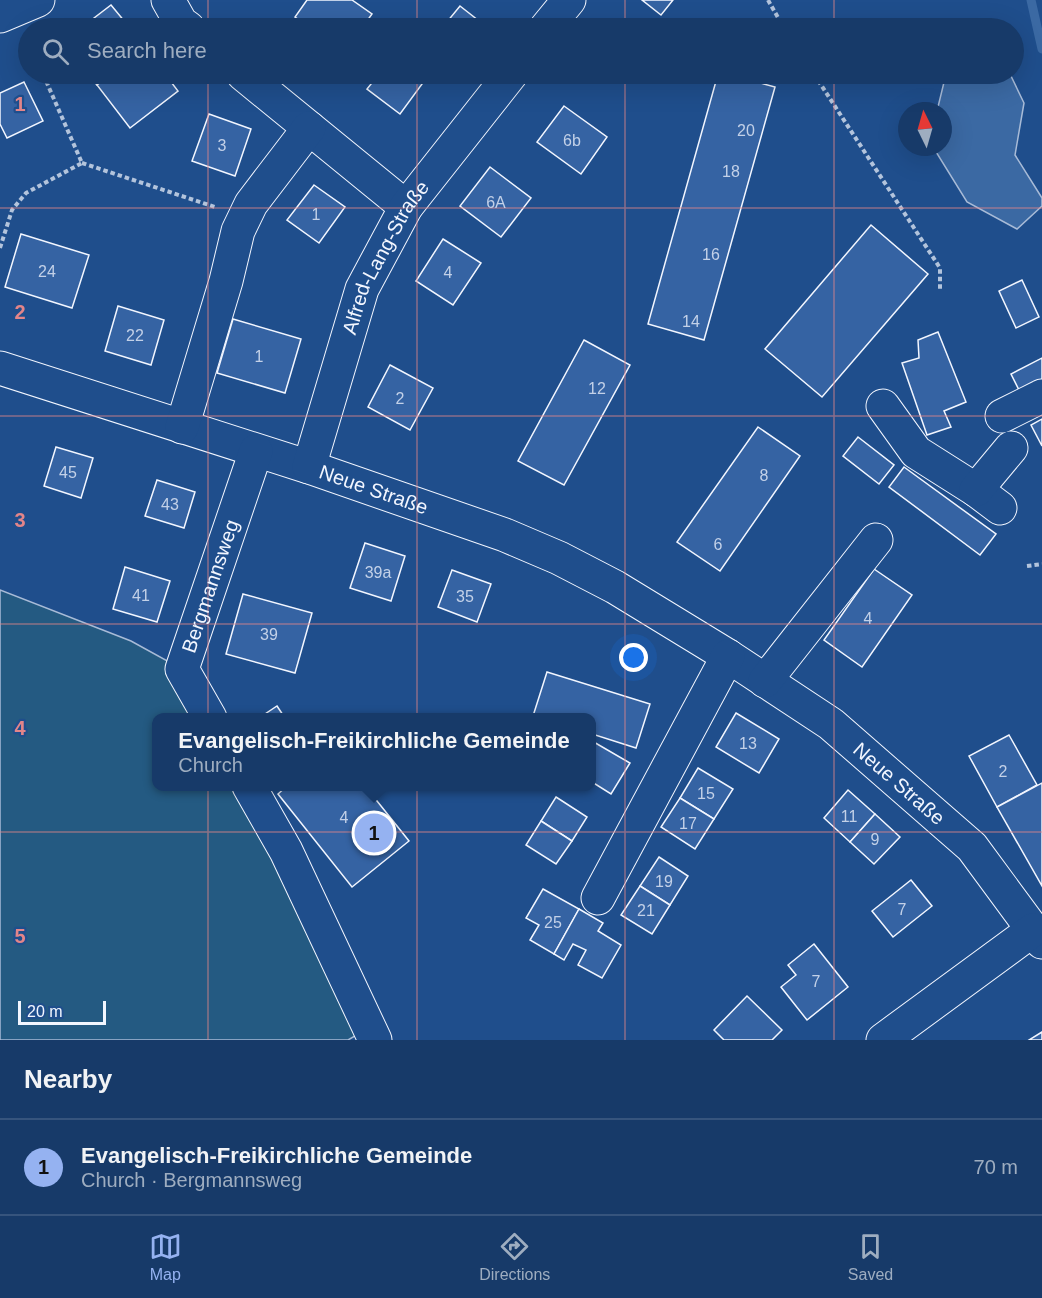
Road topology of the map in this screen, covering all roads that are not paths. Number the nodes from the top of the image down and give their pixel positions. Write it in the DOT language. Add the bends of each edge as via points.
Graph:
graph roads {
  1 [pos="38,0"];
  2 [pos="168,0"];
  3 [pos="569,0"];
  4 [pos="0,16"];
  5 [pos="179,18"];
  6 [pos="554,18"];
  7 [pos="255,84"];
  8 [pos="503,84"];
  9 [pos="309,128"];
  10 [pos="406,207"];
  11 [pos="0,368"];
  12 [pos="1042,396"];
  13 [pos="883,406"];
  14 [pos="1002,416"];
  15 [pos="182,427"];
  16 [pos="1011,448"];
  17 [pos="256,451"];
  18 [pos="309,467"];
  19 [pos="876,540"];
  20 [pos="728,656"];
  21 [pos="765,681"];
  22 [pos="208,713"];
  23 [pos="252,791"];
  24 [pos="598,898"];
  25 [pos="1037,936"];
  26 [pos="375,1040"];
  27 [pos="883,1040"];
  1 -- 4 [label="street"];
  2 -- 5 [label="street"];
  3 -- 6 [label="street"];
  7 -- 9 [label="street"];
  8 -- 10 [label="street, Alfred-Lang-Straße"];
  9 -- 10 [label="street"];
  9 -- 15 [label="street" via="251,204 238,231"];
  10 -- 18 [label="street, Alfred-Lang-Straße" via="362,289"];
  11 -- 15 [label="street, Neue Straße"];
  12 -- 14 [label="street"];
  13 -- 16 [label="street" via="915,452 988,499"];
  15 -- 17 [label="street, Neue Straße"];
  17 -- 18 [label="street, Neue Straße"];
  17 -- 22 [label="street, Bergmannsweg" via="182,669"];
  18 -- 20 [label="street, Neue Straße" via="505,535 559,558 615,587"];
  19 -- 21 [label="street"];
  20 -- 21 [label="street, Neue Straße"];
  20 -- 24 [label="street"];
  21 -- 25 [label="street, Neue Straße" via="831,724 972,847"];
  23 -- 26 [label="street" via="286,851"];
  25 -- 27 [label="street"];
}
